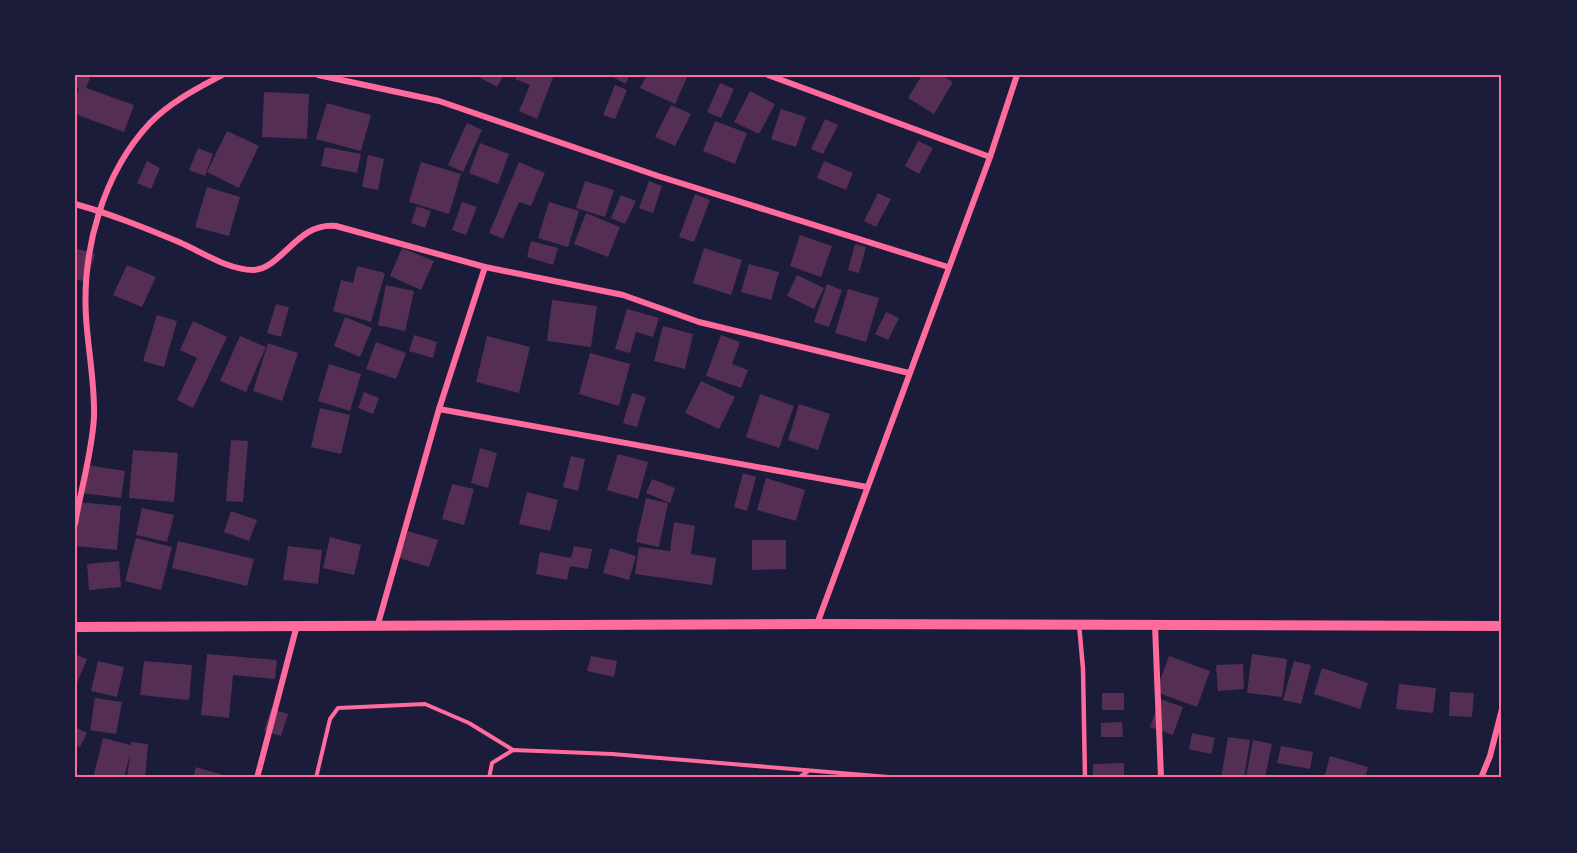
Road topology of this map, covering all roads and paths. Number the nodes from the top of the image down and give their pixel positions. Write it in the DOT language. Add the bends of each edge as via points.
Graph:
graph roads {
  1 [pos="222,75"];
  2 [pos="318,75"];
  3 [pos="768,75"];
  4 [pos="1017,75"];
  5 [pos="990,157"];
  6 [pos="75,204"];
  7 [pos="100,211"];
  8 [pos="485,267"];
  9 [pos="948,267"];
  10 [pos="909,373"];
  11 [pos="439,409"];
  12 [pos="867,487"];
  13 [pos="75,524"];
  14 [pos="378,624"];
  15 [pos="817,624"];
  16 [pos="1079,624"];
  17 [pos="297,625"];
  18 [pos="1155,625"];
  19 [pos="1502,626"];
  20 [pos="75,627"];
  21 [pos="1502,710"];
  22 [pos="513,750"];
  23 [pos="807,771"];
  24 [pos="256,778"];
  25 [pos="316,778"];
  26 [pos="489,778"];
  27 [pos="798,778"];
  28 [pos="901,778"];
  29 [pos="1084,778"];
  30 [pos="1161,778"];
  31 [pos="1481,778"];
  1 -- 7 [label="street" via="151,122 111,180"];
  2 -- 9 [label="street" via="439,101 658,176"];
  3 -- 5 [label="street"];
  4 -- 5 [label="street"];
  5 -- 9 [label="street"];
  6 -- 7 [label="street"];
  7 -- 8 [label="street" via="222,262 254,270 264,267 314,228 325,225"];
  7 -- 13 [label="street" via="89,246 86,315 94,416"];
  8 -- 10 [label="street" via="623,295 699,322"];
  8 -- 11 [label="street"];
  9 -- 10 [label="street"];
  10 -- 12 [label="street"];
  11 -- 12 [label="street"];
  11 -- 14 [label="street"];
  12 -- 15 [label="street"];
  14 -- 15 [label="street"];
  14 -- 17 [label="street"];
  15 -- 16 [label="street"];
  16 -- 18 [label="street"];
  16 -- 29 [label="lane"];
  17 -- 20 [label="street"];
  17 -- 24 [label="street"];
  18 -- 19 [label="street"];
  18 -- 30 [label="street"];
  21 -- 31 [label="street"];
  22 -- 23 [label="path" via="612,754"];
  22 -- 25 [label="path" via="469,723 425,704 338,708 330,719"];
  22 -- 26 [label="path" via="492,763"];
  23 -- 27 [label="path"];
  23 -- 28 [label="path"];
}
